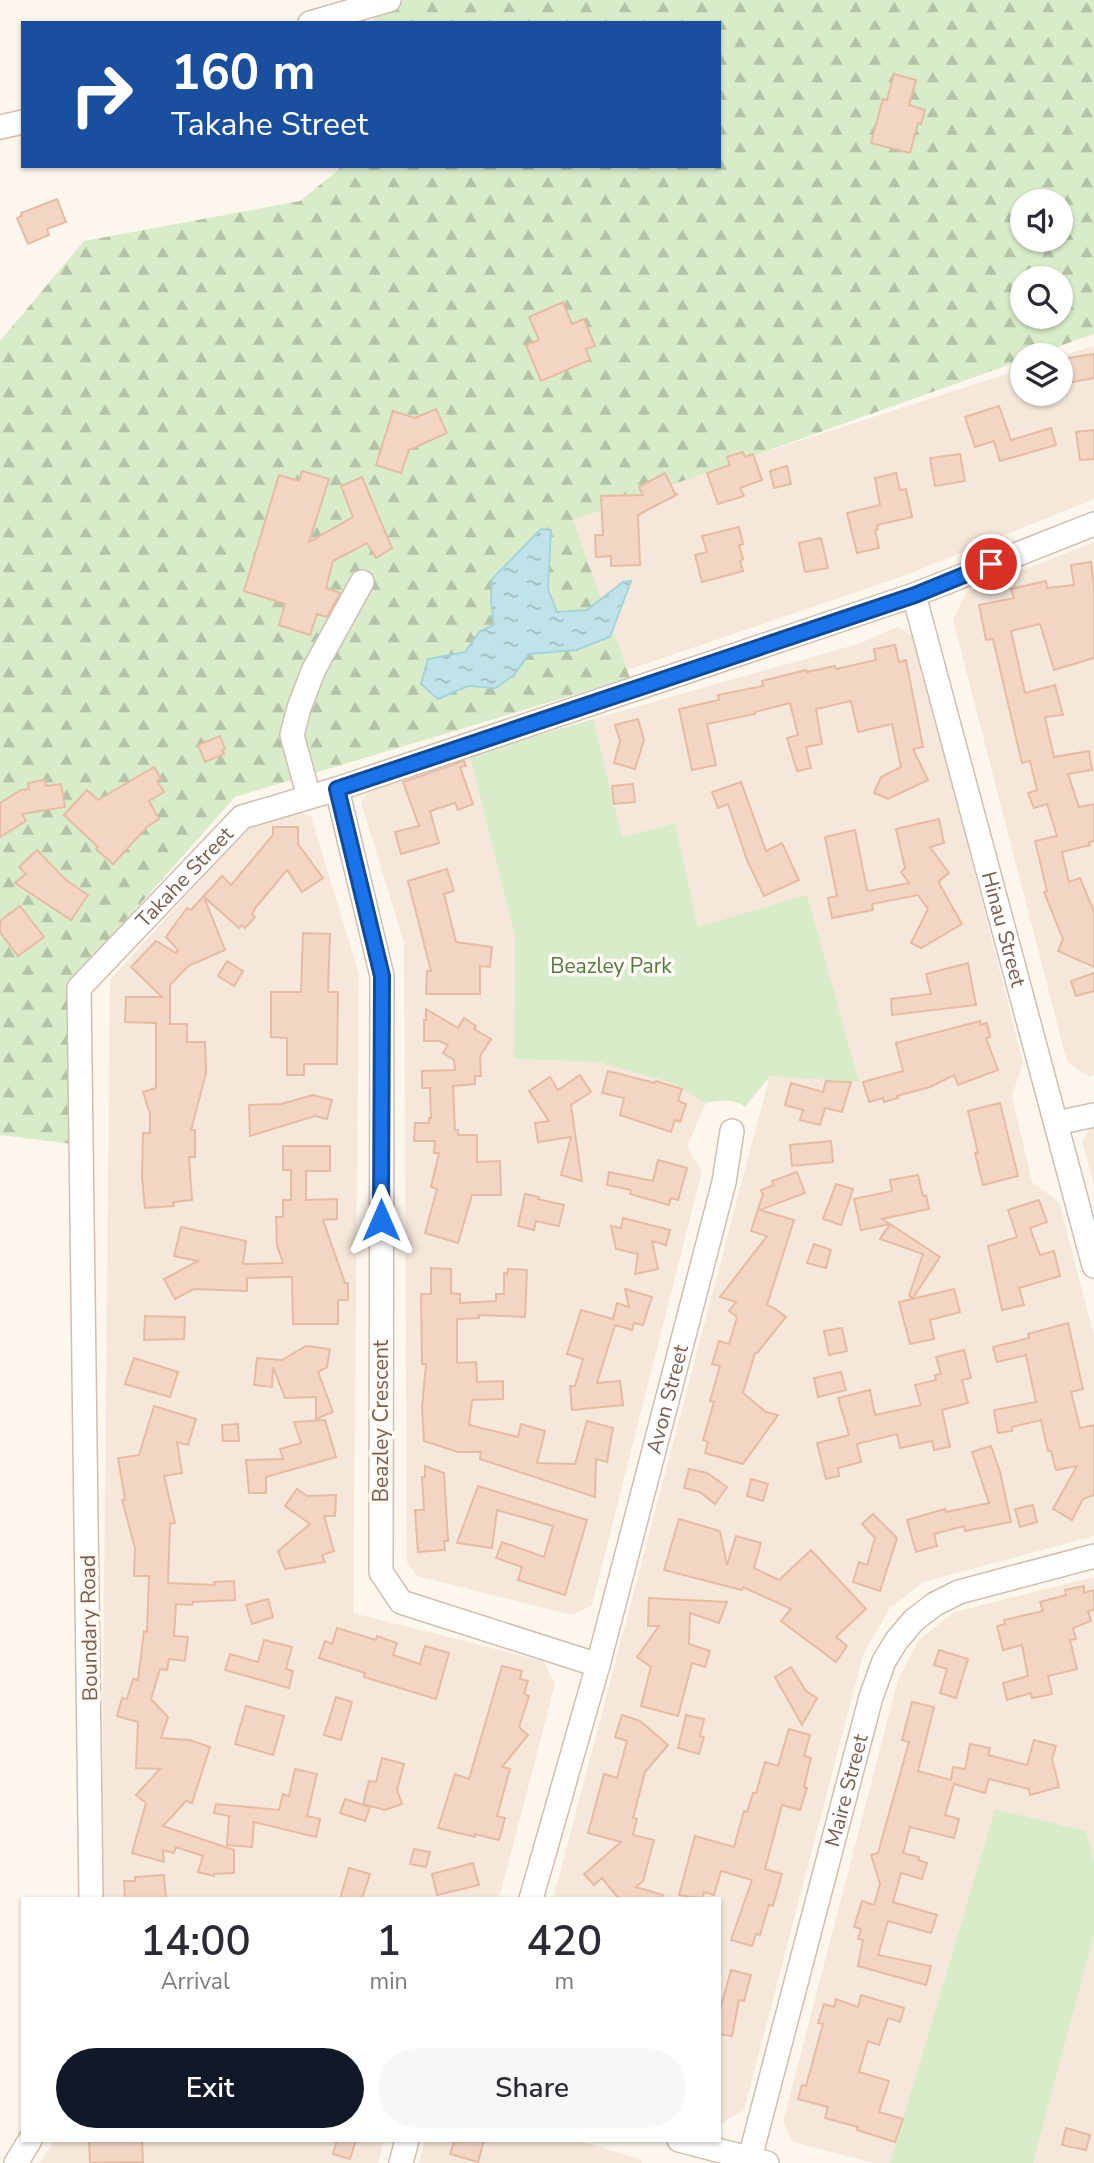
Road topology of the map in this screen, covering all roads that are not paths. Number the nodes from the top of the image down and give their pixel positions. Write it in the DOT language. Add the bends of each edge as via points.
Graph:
graph roads {
  1 [pos="389,0"];
  2 [pos="317,21"];
  3 [pos="21,122"];
  4 [pos="0,127"];
  5 [pos="1094,524"];
  6 [pos="362,582"];
  7 [pos="915,595"];
  8 [pos="337,789"];
  9 [pos="309,797"];
  10 [pos="1094,1115"];
  11 [pos="1056,1123"];
  12 [pos="732,1132"];
  13 [pos="1094,1266"];
  14 [pos="86,1356"];
  15 [pos="1094,1556"];
  16 [pos="598,1665"];
  17 [pos="91,1897"];
  18 [pos="532,1897"];
  19 [pos="29,2142"];
  20 [pos="406,2142"];
  21 [pos="680,2142"];
  22 [pos="684,2142"];
  23 [pos="758,2161"];
  24 [pos="16,2163"];
  25 [pos="401,2163"];
  26 [pos="676,2163"];
  1 -- 2 [label="street"];
  3 -- 4 [label="street"];
  5 -- 7 [label="street, Takahe Street"];
  6 -- 9 [label="street" via="314,668 292,735"];
  7 -- 8 [label="street, Takahe Street"];
  7 -- 11 [label="street, Hinau Street"];
  8 -- 9 [label="street, Takahe Street"];
  8 -- 16 [label="street, Beazley Crescent" via="382,976 381,1572 401,1602"];
  9 -- 14 [label="street, Takahe Street" via="242,817 79,988"];
  10 -- 11 [label="street"];
  11 -- 13 [label="street, Hinau Street"];
  12 -- 16 [label="street, Avon Street" via="724,1182"];
  14 -- 17 [label="street, Boundary Road"];
  15 -- 23 [label="street, Maire Street" via="959,1592 935,1604 914,1620 884,1661"];
  16 -- 18 [label="street"];
  19 -- 24 [label="street"];
  20 -- 25 [label="street"];
  21 -- 26 [label="street"];
  22 -- 23 [label="street"];
}
